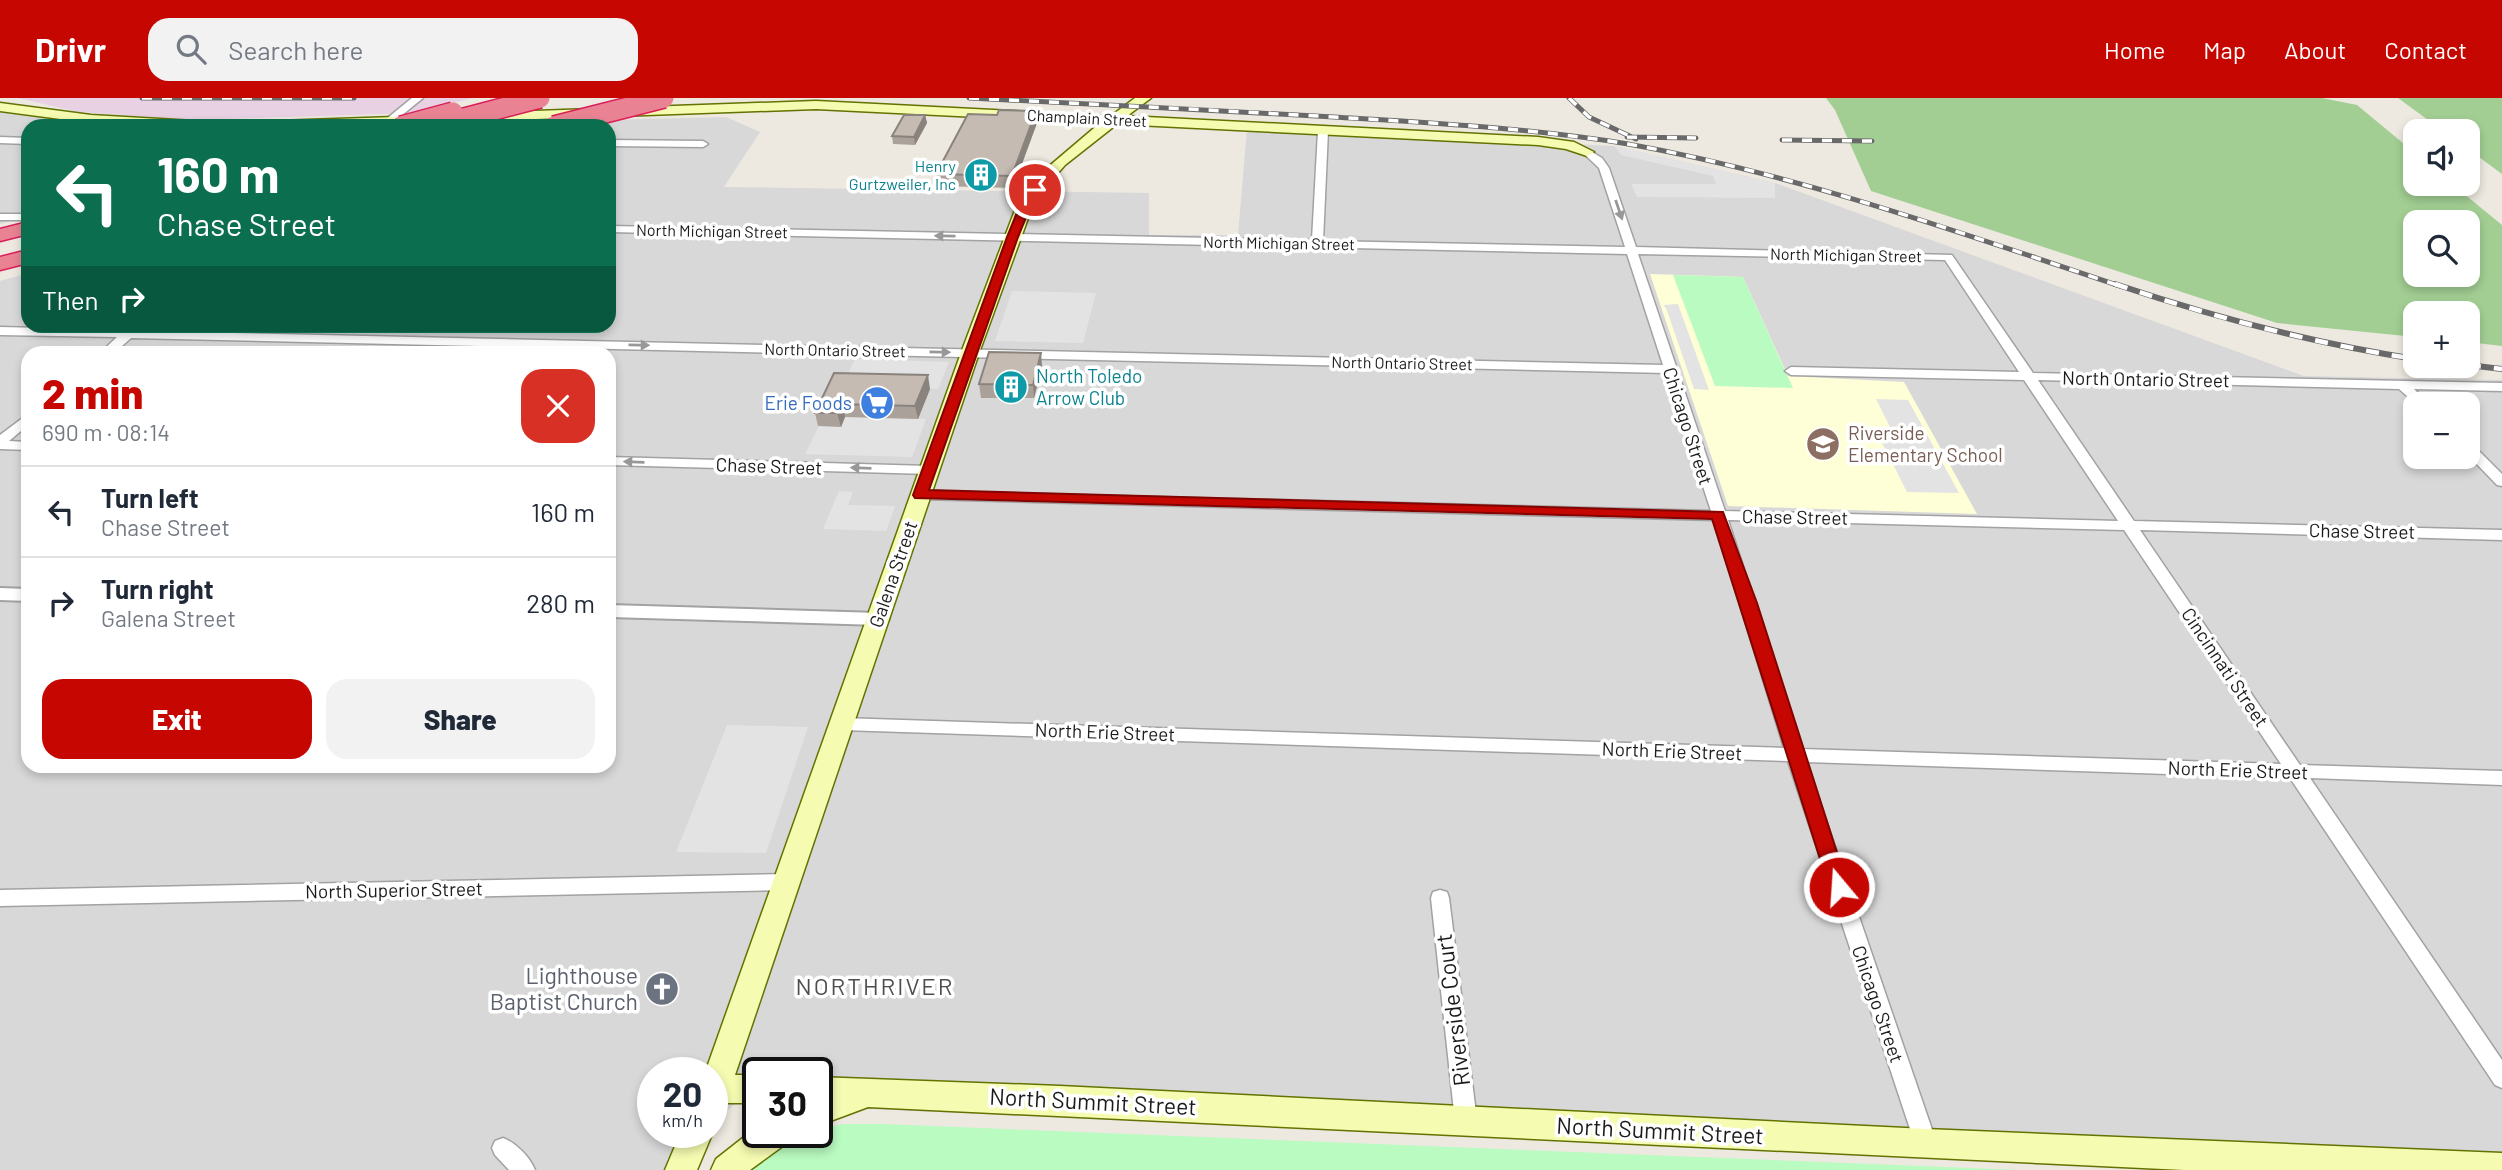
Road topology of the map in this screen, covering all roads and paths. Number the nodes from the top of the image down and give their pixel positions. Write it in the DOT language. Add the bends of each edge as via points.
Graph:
graph roads {
  1 [pos="418,98"];
  2 [pos="504,98"];
  3 [pos="540,98"];
  4 [pos="664,98"];
  5 [pos="1143,98"];
  6 [pos="609,105"];
  7 [pos="0,107"];
  8 [pos="1057,117"];
  9 [pos="91,119"];
  10 [pos="401,119"];
  11 [pos="415,119"];
  12 [pos="445,119"];
  13 [pos="460,119"];
  14 [pos="537,119"];
  15 [pos="582,119"];
  16 [pos="1113,120"];
  17 [pos="1324,131"];
  18 [pos="0,140"];
  19 [pos="21,141"];
  20 [pos="1085,142"];
  21 [pos="616,143"];
  22 [pos="704,144"];
  23 [pos="1587,152"];
  24 [pos="0,217"];
  25 [pos="21,217"];
  26 [pos="616,229"];
  27 [pos="21,232"];
  28 [pos="1013,237"];
  29 [pos="0,238"];
  30 [pos="1317,244"];
  31 [pos="1632,250"];
  32 [pos="1948,257"];
  33 [pos="21,258"];
  34 [pos="0,264"];
  35 [pos="0,331"];
  36 [pos="21,331"];
  37 [pos="129,333"];
  38 [pos="273,333"];
  39 [pos="114,346"];
  40 [pos="970,353"];
  41 [pos="1670,369"];
  42 [pos="1791,371"];
  43 [pos="2029,376"];
  44 [pos="2402,384"];
  45 [pos="2502,387"];
  46 [pos="2410,392"];
  47 [pos="21,424"];
  48 [pos="0,443"];
  49 [pos="21,445"];
  50 [pos="2480,460"];
  51 [pos="616,461"];
  52 [pos="929,470"];
  53 [pos="2502,482"];
  54 [pos="920,495"];
  55 [pos="1718,515"];
  56 [pos="2129,525"];
  57 [pos="2502,535"];
  58 [pos="0,594"];
  59 [pos="21,595"];
  60 [pos="616,611"];
  61 [pos="879,619"];
  62 [pos="841,724"];
  63 [pos="1795,755"];
  64 [pos="2296,772"];
  65 [pos="2502,778"];
  66 [pos="789,881"];
  67 [pos="0,898"];
  68 [pos="1440,898"];
  69 [pos="727,1057"];
  70 [pos="2502,1078"];
  71 [pos="833,1091"];
  72 [pos="876,1092"];
  73 [pos="833,1107"];
  74 [pos="1466,1121"];
  75 [pos="1926,1144"];
  76 [pos="503,1148"];
  77 [pos="690,1148"];
  78 [pos="754,1148"];
  79 [pos="2502,1168"];
  80 [pos="524,1170"];
  81 [pos="681,1170"];
  82 [pos="727,1170"];
  1 -- 10 [label="street"];
  2 -- 11 [label="highway, bridge"];
  3 -- 13 [label="highway, bridge"];
  4 -- 15 [label="highway, bridge"];
  5 -- 16 [label="main road, Galena Street"];
  6 -- 8 [label="main road, Champlain Street" via="816,105"];
  6 -- 12 [label="main road, Champlain Street, bridge"];
  6 -- 14 [label="highway"];
  7 -- 9 [label="main road"];
  8 -- 16 [label="main road, Champlain Street"];
  8 -- 20 [label="main road" via="1077,128"];
  16 -- 17 [label="main road, Champlain Street"];
  16 -- 20 [label="main road, Galena Street"];
  17 -- 23 [label="main road, Champlain Street" via="1538,141"];
  17 -- 30 [label="street"];
  18 -- 19 [label="street"];
  20 -- 28 [label="main road, Galena Street" via="1033,192"];
  21 -- 22 [label="street"];
  23 -- 31 [label="street, Chicago Street, one-way" via="1604,168"];
  24 -- 25 [label="street"];
  28 -- 26 [label="street, North Michigan Street, one-way"];
  27 -- 29 [label="highway"];
  28 -- 30 [label="street, North Michigan Street"];
  28 -- 40 [label="main road, Galena Street"];
  30 -- 31 [label="street, North Michigan Street"];
  31 -- 32 [label="street, North Michigan Street"];
  31 -- 41 [label="street, Chicago Street"];
  32 -- 43 [label="street, Cincinnati Street"];
  33 -- 34 [label="highway"];
  35 -- 36 [label="street, North Ontario Street"];
  37 -- 39 [label="street"];
  38 -- 40 [label="street, North Ontario Street, one-way"];
  40 -- 41 [label="street, North Ontario Street"];
  40 -- 52 [label="main road, Galena Street"];
  41 -- 55 [label="street, Chicago Street"];
  42 -- 43 [label="street, North Ontario Street"];
  43 -- 44 [label="street, North Ontario Street"];
  43 -- 56 [label="street, Cincinnati Street"];
  44 -- 45 [label="street, North Ontario Street"];
  44 -- 46 [label="street"];
  47 -- 48 [label="street"];
  48 -- 49 [label="street"];
  50 -- 53 [label="street"];
  52 -- 51 [label="street, Chase Street, one-way"];
  52 -- 54 [label="main road, Galena Street"];
  54 -- 55 [label="street, Chase Street"];
  54 -- 61 [label="main road, Galena Street"];
  55 -- 56 [label="street, Chase Street"];
  55 -- 63 [label="street, Chicago Street"];
  56 -- 57 [label="street, Chase Street"];
  56 -- 64 [label="street, Cincinnati Street"];
  58 -- 59 [label="street"];
  60 -- 61 [label="street"];
  61 -- 62 [label="main road, Galena Street"];
  62 -- 63 [label="street, North Erie Street"];
  62 -- 66 [label="main road, Galena Street"];
  63 -- 64 [label="street, North Erie Street"];
  63 -- 75 [label="street, Chicago Street"];
  64 -- 65 [label="street, North Erie Street"];
  64 -- 70 [label="street, Cincinnati Street"];
  66 -- 67 [label="street, North Superior Street"];
  66 -- 69 [label="main road, Galena Street"];
  68 -- 74 [label="street, Riverside Court"];
  71 -- 72 [label="main road, North Summit Street"];
  72 -- 73 [label="main road"];
  72 -- 74 [label="main road, North Summit Street"];
  74 -- 75 [label="main road, North Summit Street"];
  75 -- 79 [label="main road, North Summit Street"];
  76 -- 80 [label="street"];
  77 -- 81 [label="main road"];
  78 -- 82 [label="main road"];
}
